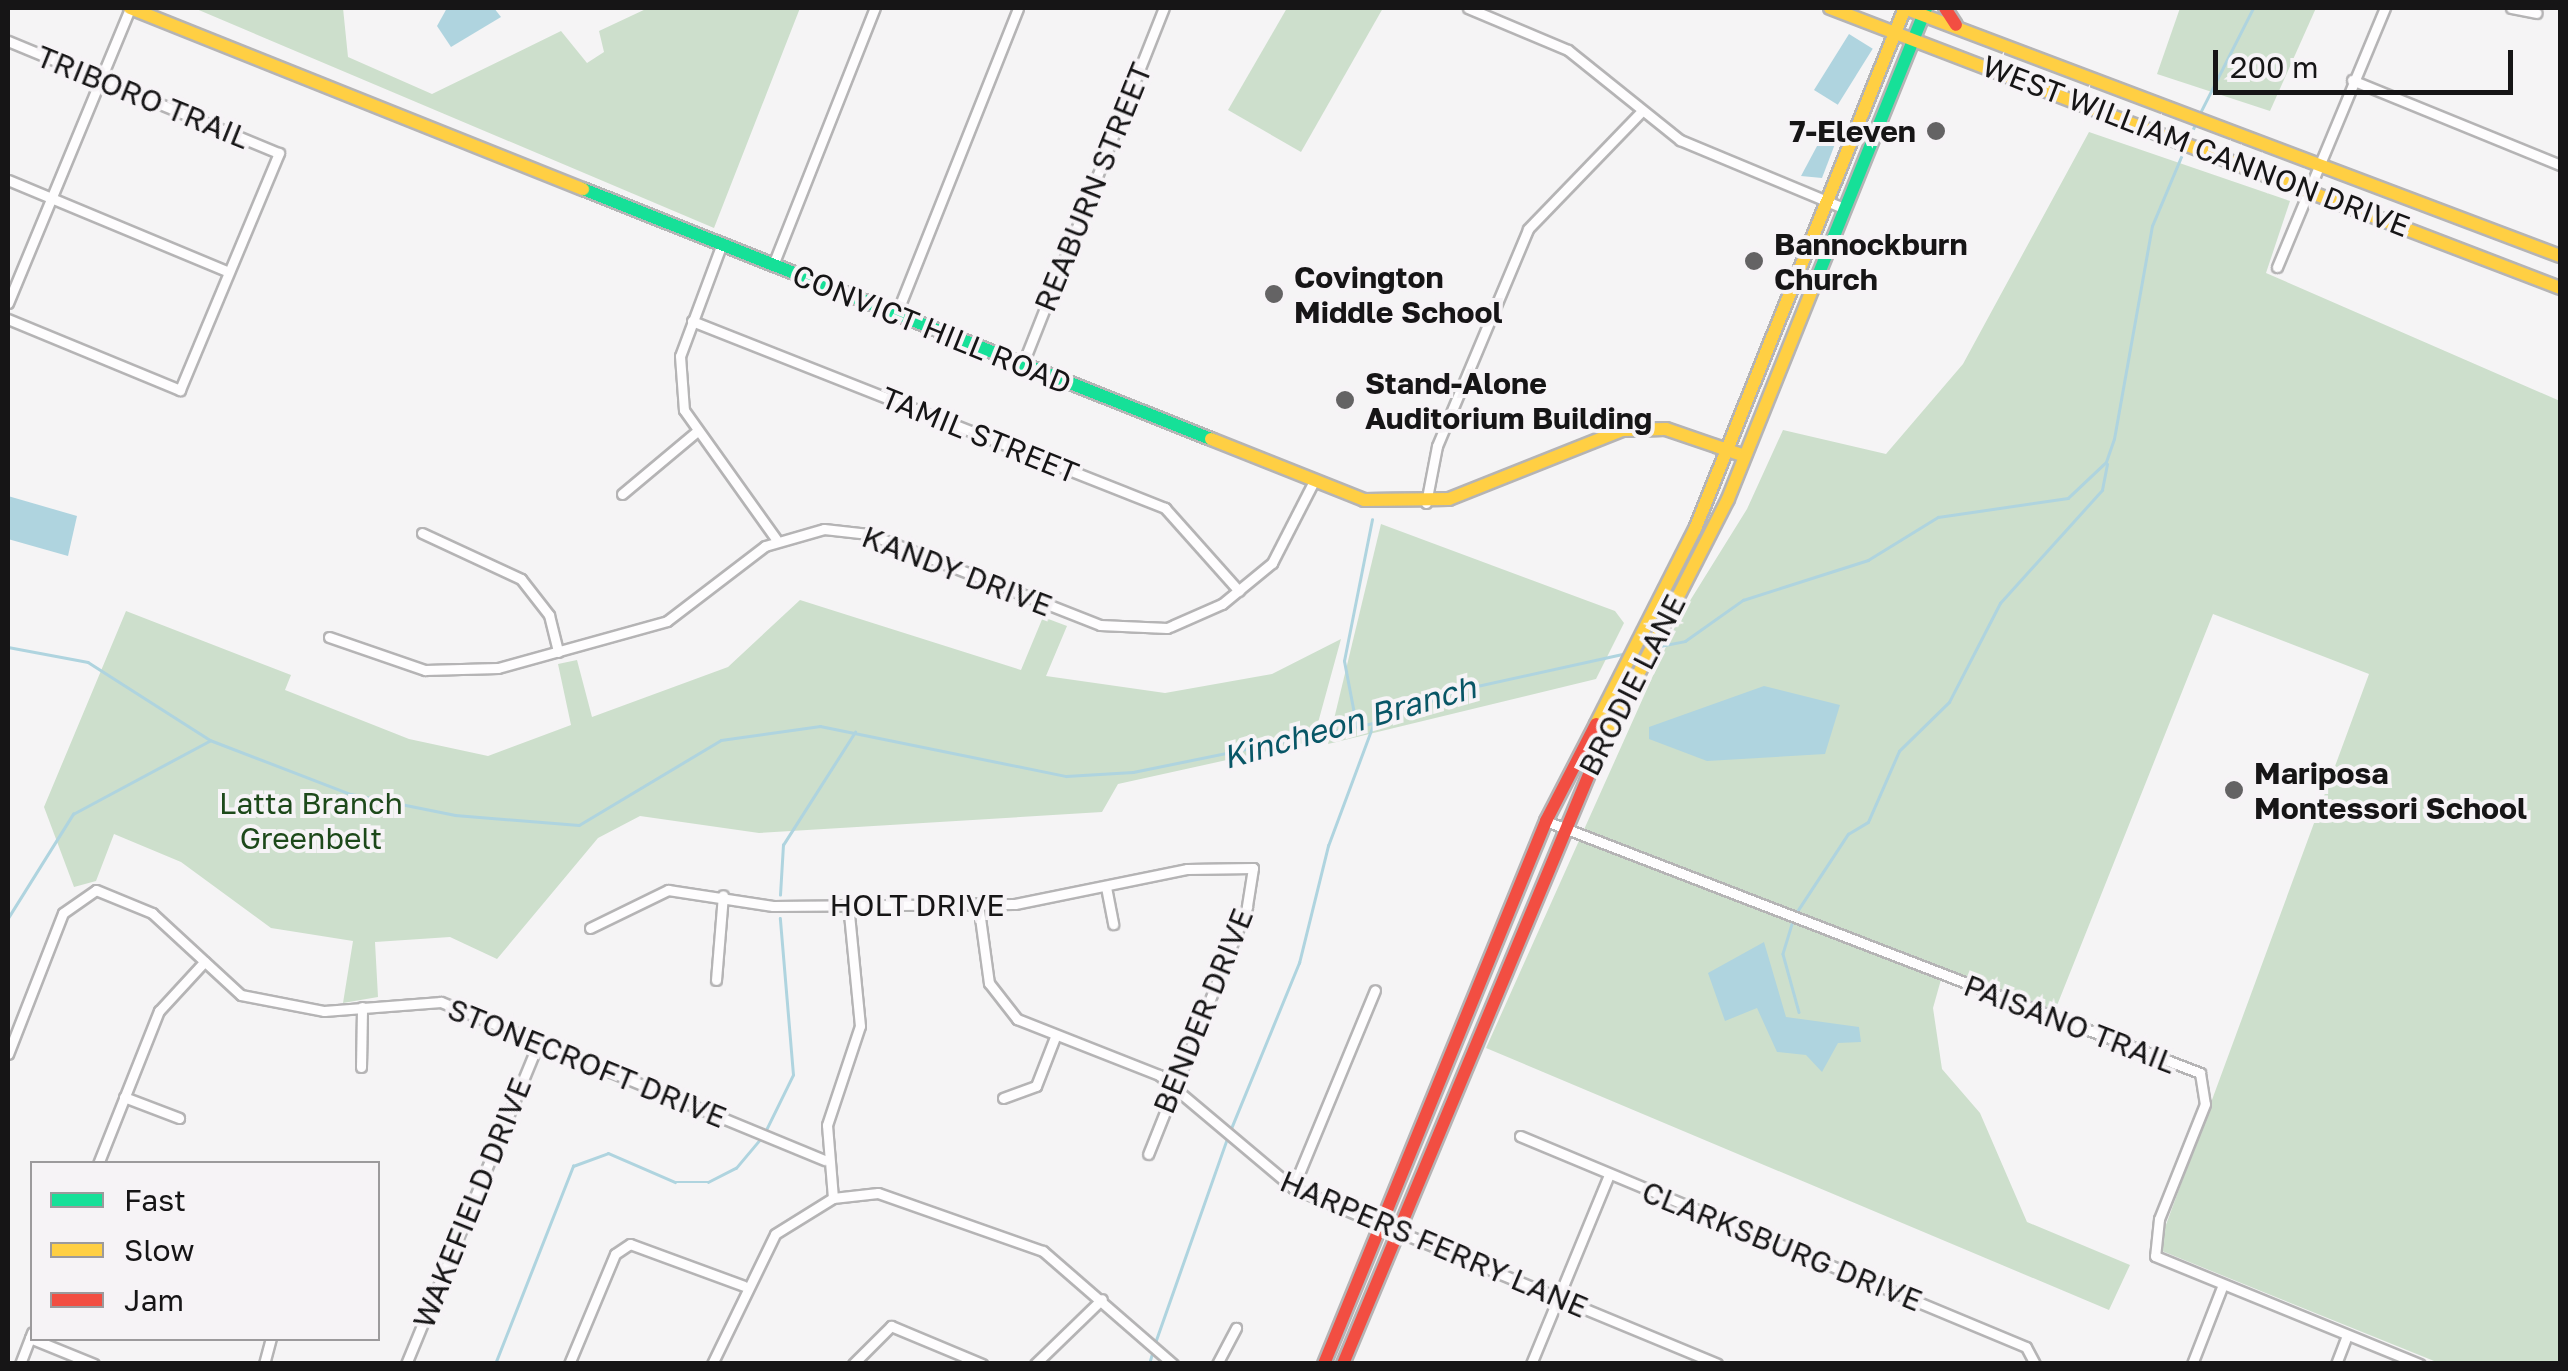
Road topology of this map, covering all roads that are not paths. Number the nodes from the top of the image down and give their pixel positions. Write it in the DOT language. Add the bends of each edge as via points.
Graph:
graph roads {
  1 [pos="130,8"];
  2 [pos="876,8"];
  3 [pos="1018,8"];
  4 [pos="1164,8"];
  5 [pos="1468,8"];
  6 [pos="1830,8"];
  7 [pos="1905,8"];
  8 [pos="1945,8"];
  9 [pos="2385,8"];
  10 [pos="2511,8"];
  11 [pos="1925,11"];
  12 [pos="2537,12"];
  13 [pos="1956,26"];
  14 [pos="1896,31"];
  15 [pos="1914,38"];
  16 [pos="8,41"];
  17 [pos="2089,74"];
  18 [pos="100,80"];
  19 [pos="2352,80"];
  20 [pos="2081,100"];
  21 [pos="1640,113"];
  22 [pos="2320,158"];
  23 [pos="2560,165"];
  24 [pos="8,180"];
  25 [pos="2310,185"];
  26 [pos="51,198"];
  27 [pos="1827,201"];
  28 [pos="1843,208"];
  29 [pos="721,246"];
  30 [pos="2560,256"];
  31 [pos="773,265"];
  32 [pos="2277,267"];
  33 [pos="229,272"];
  34 [pos="2560,288"];
  35 [pos="8,303"];
  36 [pos="896,315"];
  37 [pos="8,319"];
  38 [pos="692,321"];
  39 [pos="1022,366"];
  40 [pos="695,433"];
  41 [pos="1728,450"];
  42 [pos="1745,456"];
  43 [pos="1314,481"];
  44 [pos="622,494"];
  45 [pos="1426,503"];
  46 [pos="422,534"];
  47 [pos="776,539"];
  48 [pos="1239,591"];
  49 [pos="329,637"];
  50 [pos="558,652"];
  51 [pos="1626,680"];
  52 [pos="1546,820"];
  53 [pos="1562,825"];
  54 [pos="1252,868"];
  55 [pos="1106,888"];
  56 [pos="724,896"];
  57 [pos="848,903"];
  58 [pos="978,903"];
  59 [pos="1113,924"];
  60 [pos="590,928"];
  61 [pos="204,962"];
  62 [pos="716,980"];
  63 [pos="1375,990"];
  64 [pos="362,1007"];
  65 [pos="1056,1036"];
  66 [pos="538,1044"];
  67 [pos="8,1054"];
  68 [pos="361,1067"];
  69 [pos="1174,1087"];
  70 [pos="124,1098"];
  71 [pos="1003,1098"];
  72 [pos="180,1118"];
  73 [pos="1520,1136"];
  74 [pos="1148,1154"];
  75 [pos="825,1160"];
  76 [pos="99,1161"];
  77 [pos="1609,1174"];
  78 [pos="1293,1188"];
  79 [pos="833,1198"];
  80 [pos="1380,1225"];
  81 [pos="1396,1232"];
  82 [pos="744,1286"];
  83 [pos="2222,1288"];
  84 [pos="1558,1298"];
  85 [pos="1102,1299"];
  86 [pos="1236,1328"];
  87 [pos="2347,1335"];
  88 [pos="30,1338"];
  89 [pos="44,1341"];
  90 [pos="20,1364"];
  91 [pos="94,1364"];
  92 [pos="406,1364"];
  93 [pos="569,1364"];
  94 [pos="712,1364"];
  95 [pos="853,1364"];
  96 [pos="982,1364"];
  97 [pos="1035,1364"];
  98 [pos="1173,1364"];
  99 [pos="1216,1364"];
  100 [pos="1324,1364"];
  101 [pos="1343,1364"];
  102 [pos="1531,1364"];
  103 [pos="1717,1364"];
  104 [pos="2035,1364"];
  105 [pos="2192,1364"];
  106 [pos="2336,1364"];
  107 [pos="2420,1364"];
  1 -- 18 [label="street"];
  1 -- 29 [label="main road, CONVICT HILL ROAD"];
  2 -- 31 [label="street"];
  3 -- 36 [label="street"];
  4 -- 39 [label="street, REABURN STREET"];
  5 -- 21 [label="street" via="1568,50"];
  6 -- 14 [label="main road, WEST WILLIAM CANNON DRIVE"];
  7 -- 11 [label="main road, WEST WILLIAM CANNON DRIVE"];
  7 -- 14 [label="main road, BRODIE LANE"];
  8 -- 13 [label="main road"];
  9 -- 19 [label="street"];
  10 -- 12 [label="street"];
  11 -- 13 [label="main road, WEST WILLIAM CANNON DRIVE"];
  11 -- 15 [label="main road, BRODIE LANE"];
  13 -- 17 [label="main road, WEST WILLIAM CANNON DRIVE"];
  14 -- 15 [label="main road, WEST WILLIAM CANNON DRIVE"];
  14 -- 27 [label="main road, BRODIE LANE"];
  15 -- 20 [label="main road, WEST WILLIAM CANNON DRIVE"];
  15 -- 28 [label="main road, BRODIE LANE"];
  16 -- 18 [label="street, TRIBORO TRAIL"];
  17 -- 20 [label="main road"];
  17 -- 22 [label="main road, WEST WILLIAM CANNON DRIVE"];
  18 -- 26 [label="street"];
  18 -- 33 [label="street, TRIBORO TRAIL" via="278,153"];
  19 -- 22 [label="street"];
  19 -- 23 [label="street"];
  20 -- 25 [label="main road, WEST WILLIAM CANNON DRIVE"];
  21 -- 27 [label="street" via="1699,149"];
  21 -- 45 [label="street" via="1528,228 1436,446"];
  22 -- 25 [label="street"];
  22 -- 30 [label="main road, WEST WILLIAM CANNON DRIVE"];
  24 -- 26 [label="street"];
  25 -- 32 [label="street"];
  25 -- 34 [label="main road, WEST WILLIAM CANNON DRIVE"];
  26 -- 33 [label="street"];
  26 -- 35 [label="street"];
  27 -- 28 [label="street"];
  27 -- 41 [label="main road, BRODIE LANE"];
  28 -- 42 [label="main road, BRODIE LANE"];
  29 -- 31 [label="main road, CONVICT HILL ROAD"];
  29 -- 38 [label="street"];
  31 -- 36 [label="main road, CONVICT HILL ROAD"];
  33 -- 37 [label="street" via="180,390"];
  36 -- 39 [label="main road, CONVICT HILL ROAD"];
  38 -- 40 [label="street" via="678,382"];
  38 -- 48 [label="street, TAMIL STREET" via="1164,508"];
  39 -- 43 [label="main road, CONVICT HILL ROAD"];
  40 -- 44 [label="street"];
  40 -- 47 [label="street" via="759,504"];
  41 -- 42 [label="main road, CONVICT HILL ROAD"];
  41 -- 45 [label="main road, CONVICT HILL ROAD" via="1666,429 1622,430"];
  41 -- 51 [label="main road, BRODIE LANE"];
  42 -- 51 [label="main road, BRODIE LANE" via="1687,578"];
  43 -- 45 [label="main road, CONVICT HILL ROAD" via="1375,502"];
  43 -- 48 [label="street, KANDY DRIVE" via="1282,550"];
  46 -- 50 [label="street" via="522,579 549,615"];
  47 -- 48 [label="street, KANDY DRIVE" via="824,528 869,534 1120,629 1182,624"];
  47 -- 50 [label="street, KANDY DRIVE" via="667,621"];
  49 -- 50 [label="street, KANDY DRIVE" via="448,672"];
  51 -- 52 [label="main road, BRODIE LANE"];
  51 -- 53 [label="main road, BRODIE LANE"];
  52 -- 53 [label="street, PAISANO TRAIL"];
  52 -- 80 [label="main road, BRODIE LANE"];
  53 -- 81 [label="main road, BRODIE LANE"];
  53 -- 83 [label="street, PAISANO TRAIL" via="2200,1073 2205,1104 2153,1248 2161,1262"];
  54 -- 55 [label="street, HOLT DRIVE" via="1187,869"];
  54 -- 69 [label="street, BENDER DRIVE" via="1247,907"];
  55 -- 58 [label="street, HOLT DRIVE"];
  55 -- 59 [label="street"];
  56 -- 57 [label="street, HOLT DRIVE" via="773,906"];
  56 -- 60 [label="street, HOLT DRIVE" via="648,894"];
  56 -- 62 [label="street"];
  57 -- 58 [label="street, HOLT DRIVE"];
  57 -- 75 [label="street" via="860,1026"];
  58 -- 65 [label="street, HARPERS FERRY LANE" via="995,994 1017,1020"];
  61 -- 64 [label="street, STONECROFT DRIVE" via="259,1000"];
  61 -- 67 [label="street, STONECROFT DRIVE" via="152,913 113,894 81,894 63,913"];
  61 -- 70 [label="street" via="166,998"];
  63 -- 78 [label="street"];
  64 -- 66 [label="street, STONECROFT DRIVE" via="426,998"];
  64 -- 68 [label="street"];
  65 -- 69 [label="street, HARPERS FERRY LANE" via="1139,1063"];
  65 -- 71 [label="street" via="1036,1086"];
  66 -- 75 [label="street, STONECROFT DRIVE"];
  66 -- 92 [label="street, WAKEFIELD DRIVE"];
  69 -- 74 [label="street, BENDER DRIVE"];
  69 -- 78 [label="street, HARPERS FERRY LANE"];
  70 -- 72 [label="street"];
  70 -- 76 [label="street"];
  73 -- 77 [label="street, CLARKSBURG DRIVE"];
  75 -- 79 [label="street"];
  77 -- 84 [label="street"];
  77 -- 104 [label="street, CLARKSBURG DRIVE" via="2026,1347"];
  78 -- 80 [label="street, HARPERS FERRY LANE"];
  79 -- 82 [label="street" via="775,1234"];
  79 -- 85 [label="street" via="915,1199 1043,1251"];
  80 -- 81 [label="street, HARPERS FERRY LANE"];
  80 -- 100 [label="main road, BRODIE LANE"];
  81 -- 84 [label="street, HARPERS FERRY LANE"];
  81 -- 101 [label="main road, BRODIE LANE"];
  82 -- 93 [label="street" via="630,1244 614,1254"];
  82 -- 94 [label="street"];
  83 -- 87 [label="street, PAISANO TRAIL"];
  83 -- 105 [label="street"];
  84 -- 102 [label="street"];
  84 -- 103 [label="street, HARPERS FERRY LANE"];
  85 -- 97 [label="street"];
  85 -- 98 [label="street"];
  86 -- 99 [label="street"];
  87 -- 106 [label="street"];
  87 -- 107 [label="street, PAISANO TRAIL"];
  88 -- 90 [label="street"];
  89 -- 91 [label="street"];
  95 -- 96 [label="street" via="891,1326"];
}
